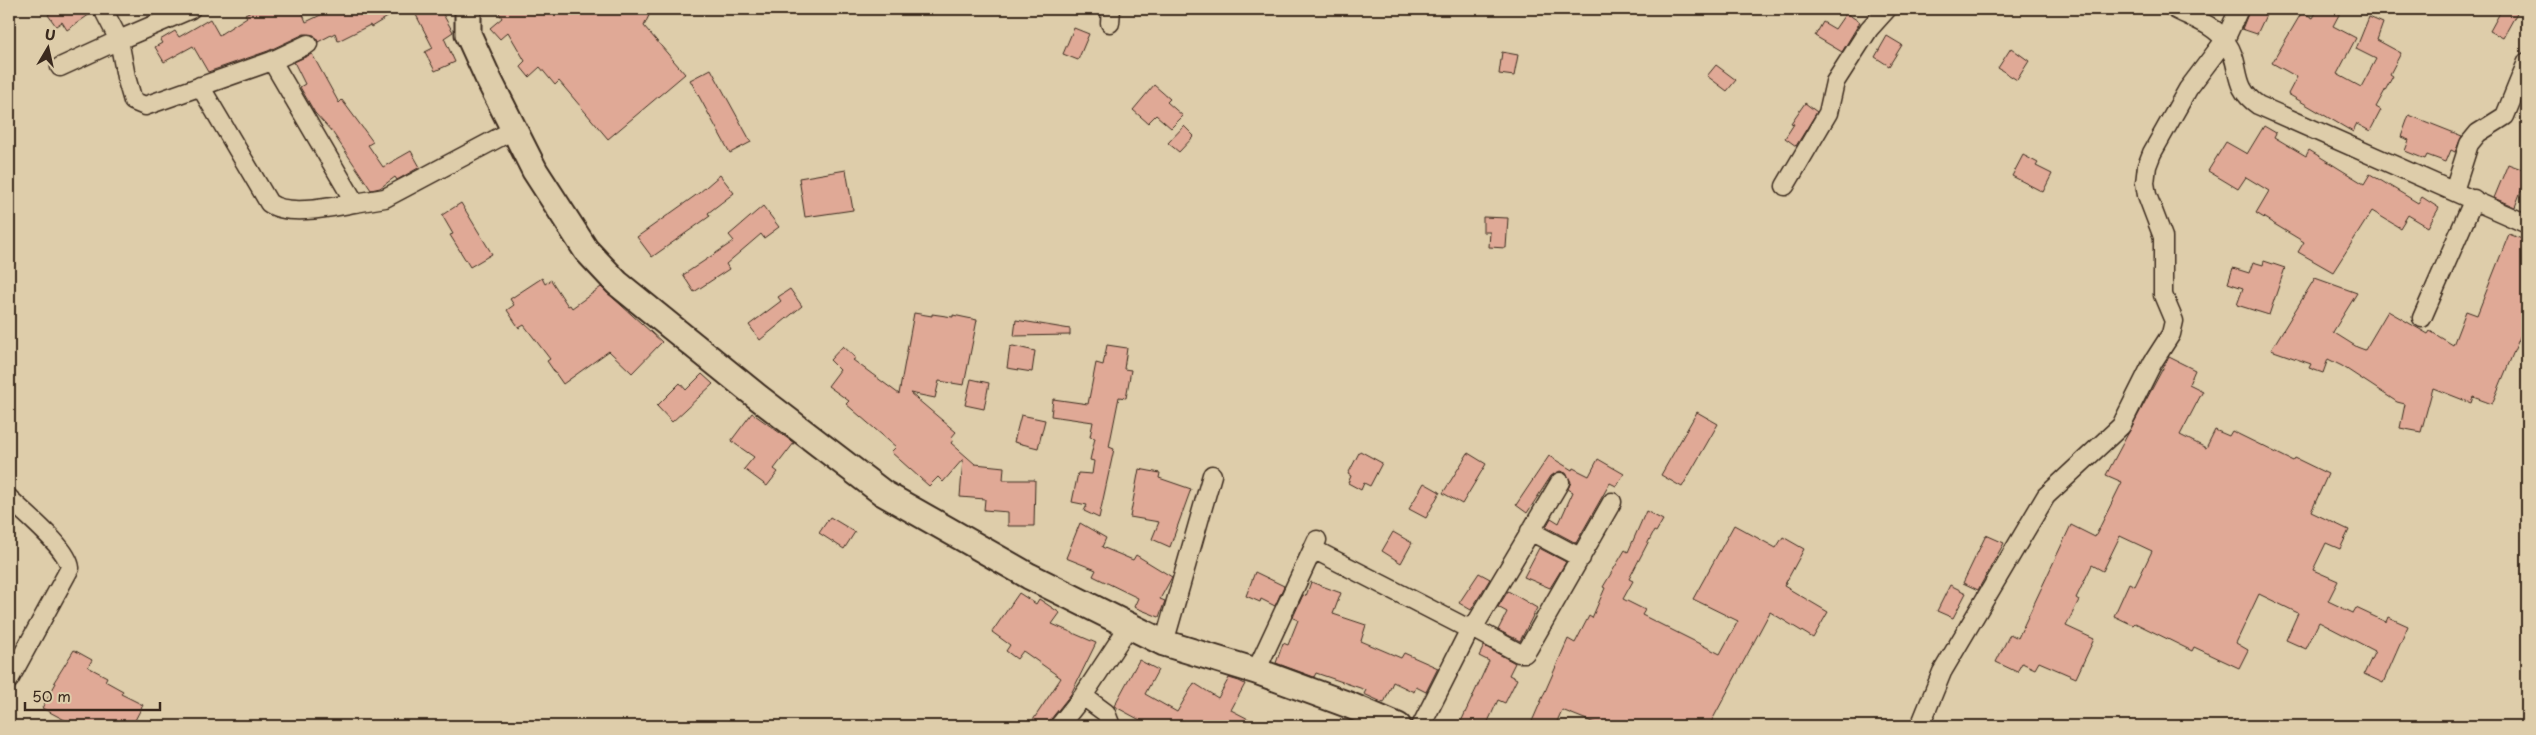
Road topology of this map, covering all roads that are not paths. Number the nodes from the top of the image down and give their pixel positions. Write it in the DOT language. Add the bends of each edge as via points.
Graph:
graph roads {
  1 [pos="102,9"];
  2 [pos="190,9"];
  3 [pos="468,9"];
  4 [pos="1887,9"];
  5 [pos="2174,9"];
  6 [pos="2239,9"];
  7 [pos="119,40"];
  8 [pos="2226,40"];
  9 [pos="308,44"];
  10 [pos="272,62"];
  11 [pos="2527,62"];
  12 [pos="60,67"];
  13 [pos="200,86"];
  14 [pos="515,129"];
  15 [pos="1784,186"];
  16 [pos="2454,191"];
  17 [pos="2474,199"];
  18 [pos="355,203"];
  19 [pos="2527,224"];
  20 [pos="2422,318"];
  21 [pos="1212,475"];
  22 [pos="1560,482"];
  23 [pos="9,498"];
  24 [pos="1612,502"];
  25 [pos="1530,531"];
  26 [pos="1581,558"];
  27 [pos="1130,626"];
  28 [pos="1471,627"];
  29 [pos="1164,643"];
  30 [pos="1256,671"];
  31 [pos="9,680"];
  32 [pos="1082,696"];
  33 [pos="1059,726"];
  34 [pos="1111,726"];
  35 [pos="1398,726"];
  36 [pos="1421,726"];
  37 [pos="1920,726"];
  1 -- 7 [label="street"];
  2 -- 7 [label="street"];
  3 -- 14 [label="main road" via="468,34"];
  4 -- 15 [label="street" via="1869,29 1835,82 1828,113"];
  5 -- 8 [label="street" via="2211,28"];
  6 -- 8 [label="street"];
  7 -- 12 [label="street"];
  7 -- 13 [label="street" via="130,97 138,104 145,106"];
  8 -- 16 [label="street" via="2242,92 2258,105"];
  8 -- 37 [label="street" via="2188,89 2147,166 2147,195 2163,237 2163,295 2174,321 2171,334 2121,426 2046,496 1942,672"];
  9 -- 10 [label="street"];
  10 -- 13 [label="street"];
  10 -- 18 [label="street"];
  11 -- 16 [label="street" via="2505,116 2478,133 2469,144"];
  13 -- 18 [label="street" via="275,208 320,208"];
  14 -- 18 [label="street" via="385,198"];
  14 -- 27 [label="main road" via="534,171 586,250 617,283 751,392 883,493 1029,576"];
  16 -- 17 [label="street"];
  17 -- 19 [label="street"];
  17 -- 20 [label="street"];
  21 -- 29 [label="street"];
  22 -- 25 [label="street"];
  23 -- 31 [label="street" via="61,550 70,568"];
  24 -- 26 [label="street"];
  25 -- 26 [label="street"];
  25 -- 28 [label="street"];
  26 -- 28 [label="street" via="1525,653 1519,653"];
  27 -- 29 [label="main road"];
  27 -- 32 [label="street"];
  28 -- 30 [label="street" via="1463,626 1315,544"];
  28 -- 36 [label="street"];
  29 -- 30 [label="main road"];
  30 -- 35 [label="main road"];
  32 -- 33 [label="street"];
  32 -- 34 [label="street" via="1106,712"];
}
